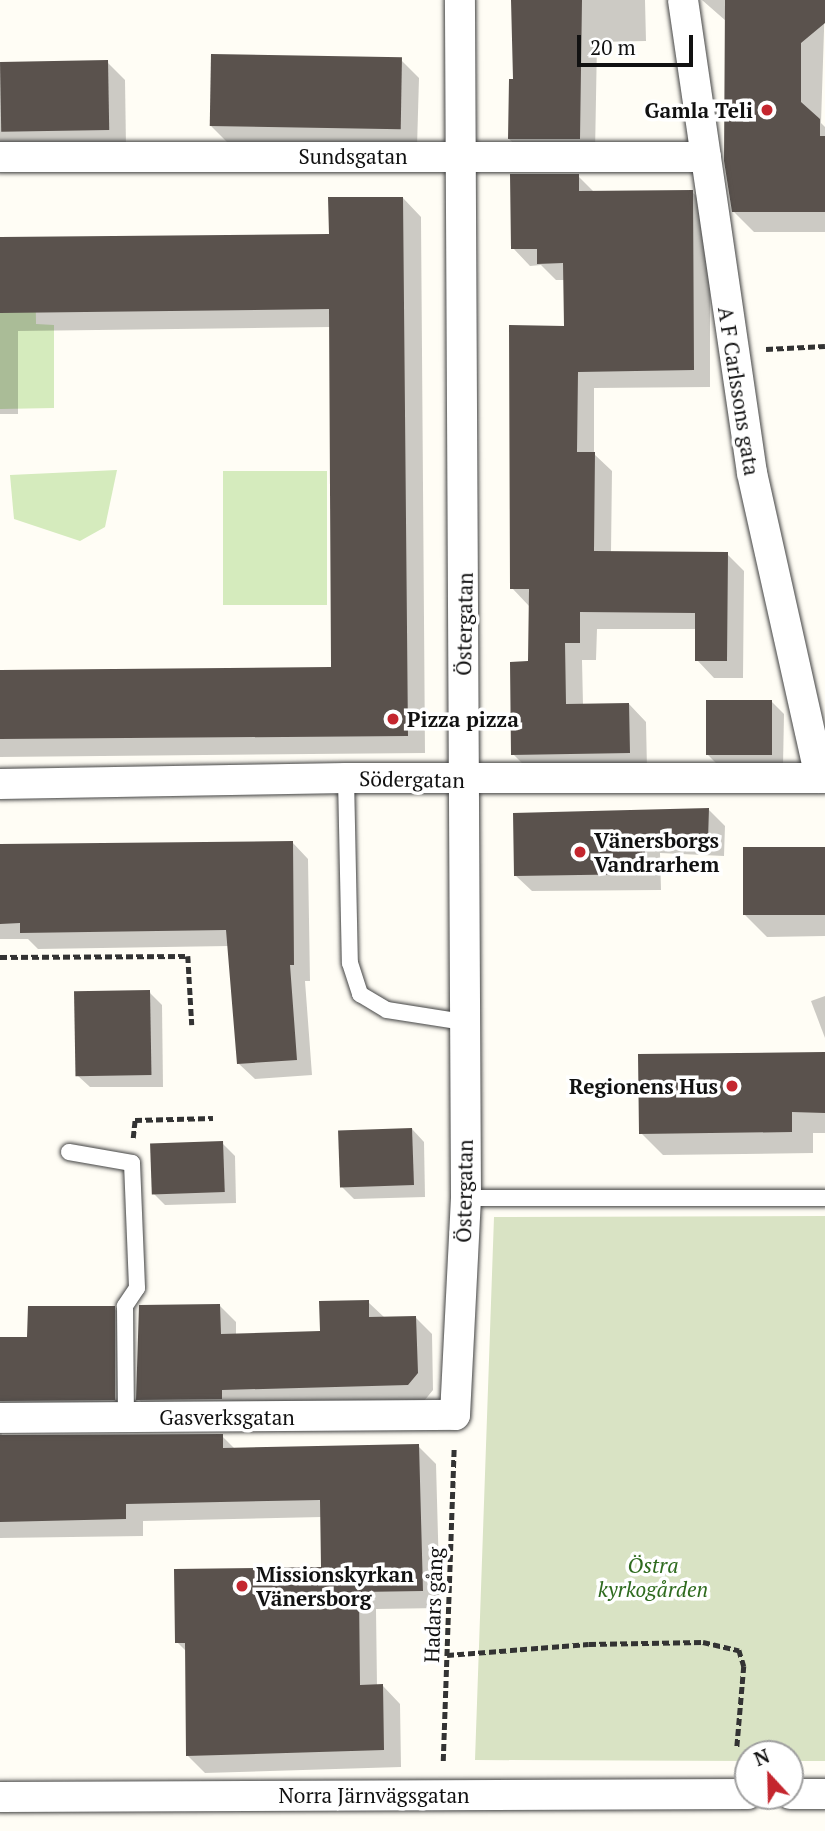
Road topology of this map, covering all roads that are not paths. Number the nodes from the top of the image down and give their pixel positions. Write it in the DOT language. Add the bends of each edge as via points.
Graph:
graph roads {
  1 [pos="460,0"];
  2 [pos="683,0"];
  3 [pos="458,155"];
  4 [pos="0,157"];
  5 [pos="706,157"];
  6 [pos="345,778"];
  7 [pos="822,778"];
  8 [pos="460,779"];
  9 [pos="0,784"];
  10 [pos="464,1022"];
  11 [pos="69,1152"];
  12 [pos="466,1198"];
  13 [pos="825,1198"];
  14 [pos="455,1415"];
  15 [pos="0,1418"];
  16 [pos="126,1418"];
  17 [pos="734,1794"];
  18 [pos="804,1794"];
  19 [pos="825,1794"];
  20 [pos="0,1797"];
  1 -- 3 [label="street, Östergatan"];
  2 -- 5 [label="street, A F Carlssons gata"];
  3 -- 4 [label="street, Sundsgatan"];
  3 -- 5 [label="street, Sundsgatan"];
  3 -- 8 [label="street, Östergatan" via="466,581"];
  5 -- 7 [label="street, A F Carlssons gata" via="732,351 776,594"];
  6 -- 8 [label="street, Södergatan"];
  6 -- 9 [label="street, Södergatan"];
  6 -- 10 [label="lane" via="350,963 360,994 387,1010"];
  7 -- 8 [label="street, Södergatan"];
  8 -- 10 [label="street, Östergatan"];
  10 -- 12 [label="street, Östergatan"];
  11 -- 16 [label="lane" via="132,1163 137,1288 125,1307"];
  12 -- 13 [label="lane"];
  12 -- 14 [label="street, Östergatan"];
  14 -- 16 [label="street, Gasverksgatan"];
  15 -- 16 [label="street, Gasverksgatan"];
  17 -- 20 [label="street, Norra Järnvägsgatan"];
  18 -- 19 [label="street"];
}
